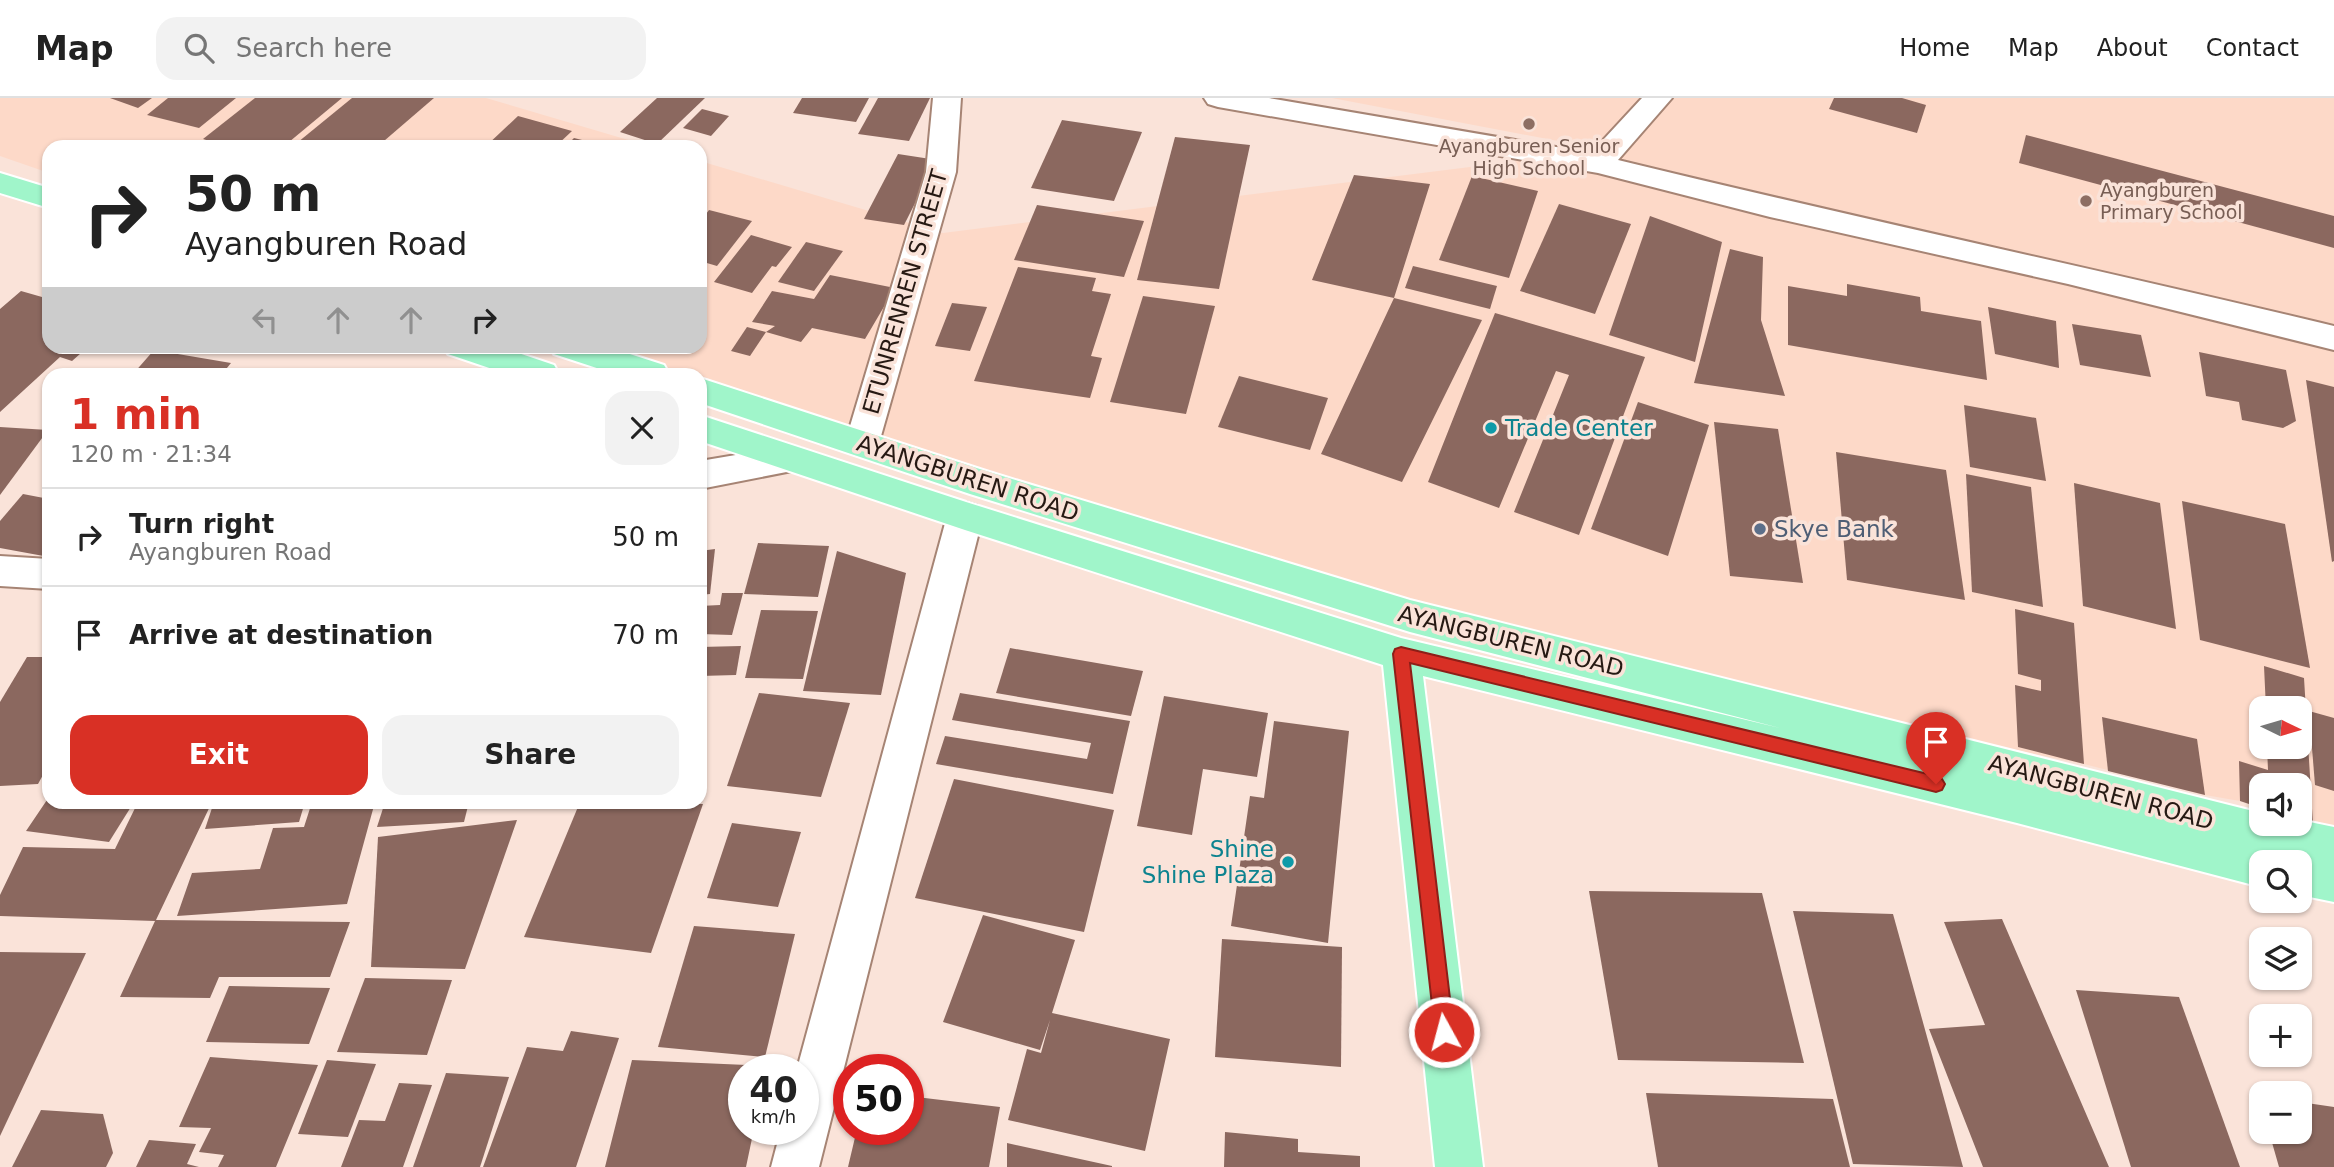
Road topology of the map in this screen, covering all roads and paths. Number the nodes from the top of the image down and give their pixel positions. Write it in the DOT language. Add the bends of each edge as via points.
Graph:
graph roads {
  1 [pos="947,98"];
  2 [pos="1218,98"];
  3 [pos="1658,98"];
  4 [pos="1598,164"];
  5 [pos="0,183"];
  6 [pos="42,196"];
  7 [pos="2334,338"];
  8 [pos="483,354"];
  9 [pos="591,354"];
  10 [pos="524,368"];
  11 [pos="634,368"];
  12 [pos="707,392"];
  13 [pos="707,430"];
  14 [pos="862,443"];
  15 [pos="790,459"];
  16 [pos="707,474"];
  17 [pos="965,516"];
  18 [pos="0,571"];
  19 [pos="42,574"];
  20 [pos="1401,654"];
  21 [pos="2334,847"];
  22 [pos="2249,864"];
  23 [pos="2312,877"];
  24 [pos="2334,882"];
  25 [pos="796,1167"];
  26 [pos="1460,1167"];
  1 -- 14 [label="street, ETUNRENREN STREET" via="941,172"];
  2 -- 4 [label="street"];
  3 -- 4 [label="street"];
  4 -- 7 [label="street"];
  5 -- 6 [label="main road"];
  8 -- 10 [label="main road"];
  9 -- 11 [label="main road"];
  12 -- 14 [label="main road, AYANGBUREN ROAD"];
  13 -- 15 [label="main road, AYANGBUREN ROAD"];
  14 -- 21 [label="main road, AYANGBUREN ROAD" via="983,485 1410,616 2226,825"];
  15 -- 16 [label="street"];
  15 -- 17 [label="main road, AYANGBUREN ROAD"];
  17 -- 20 [label="main road, AYANGBUREN ROAD"];
  17 -- 25 [label="street"];
  18 -- 19 [label="street"];
  20 -- 22 [label="main road, AYANGBUREN ROAD"];
  20 -- 26 [label="main road"];
  23 -- 24 [label="main road"];
}
